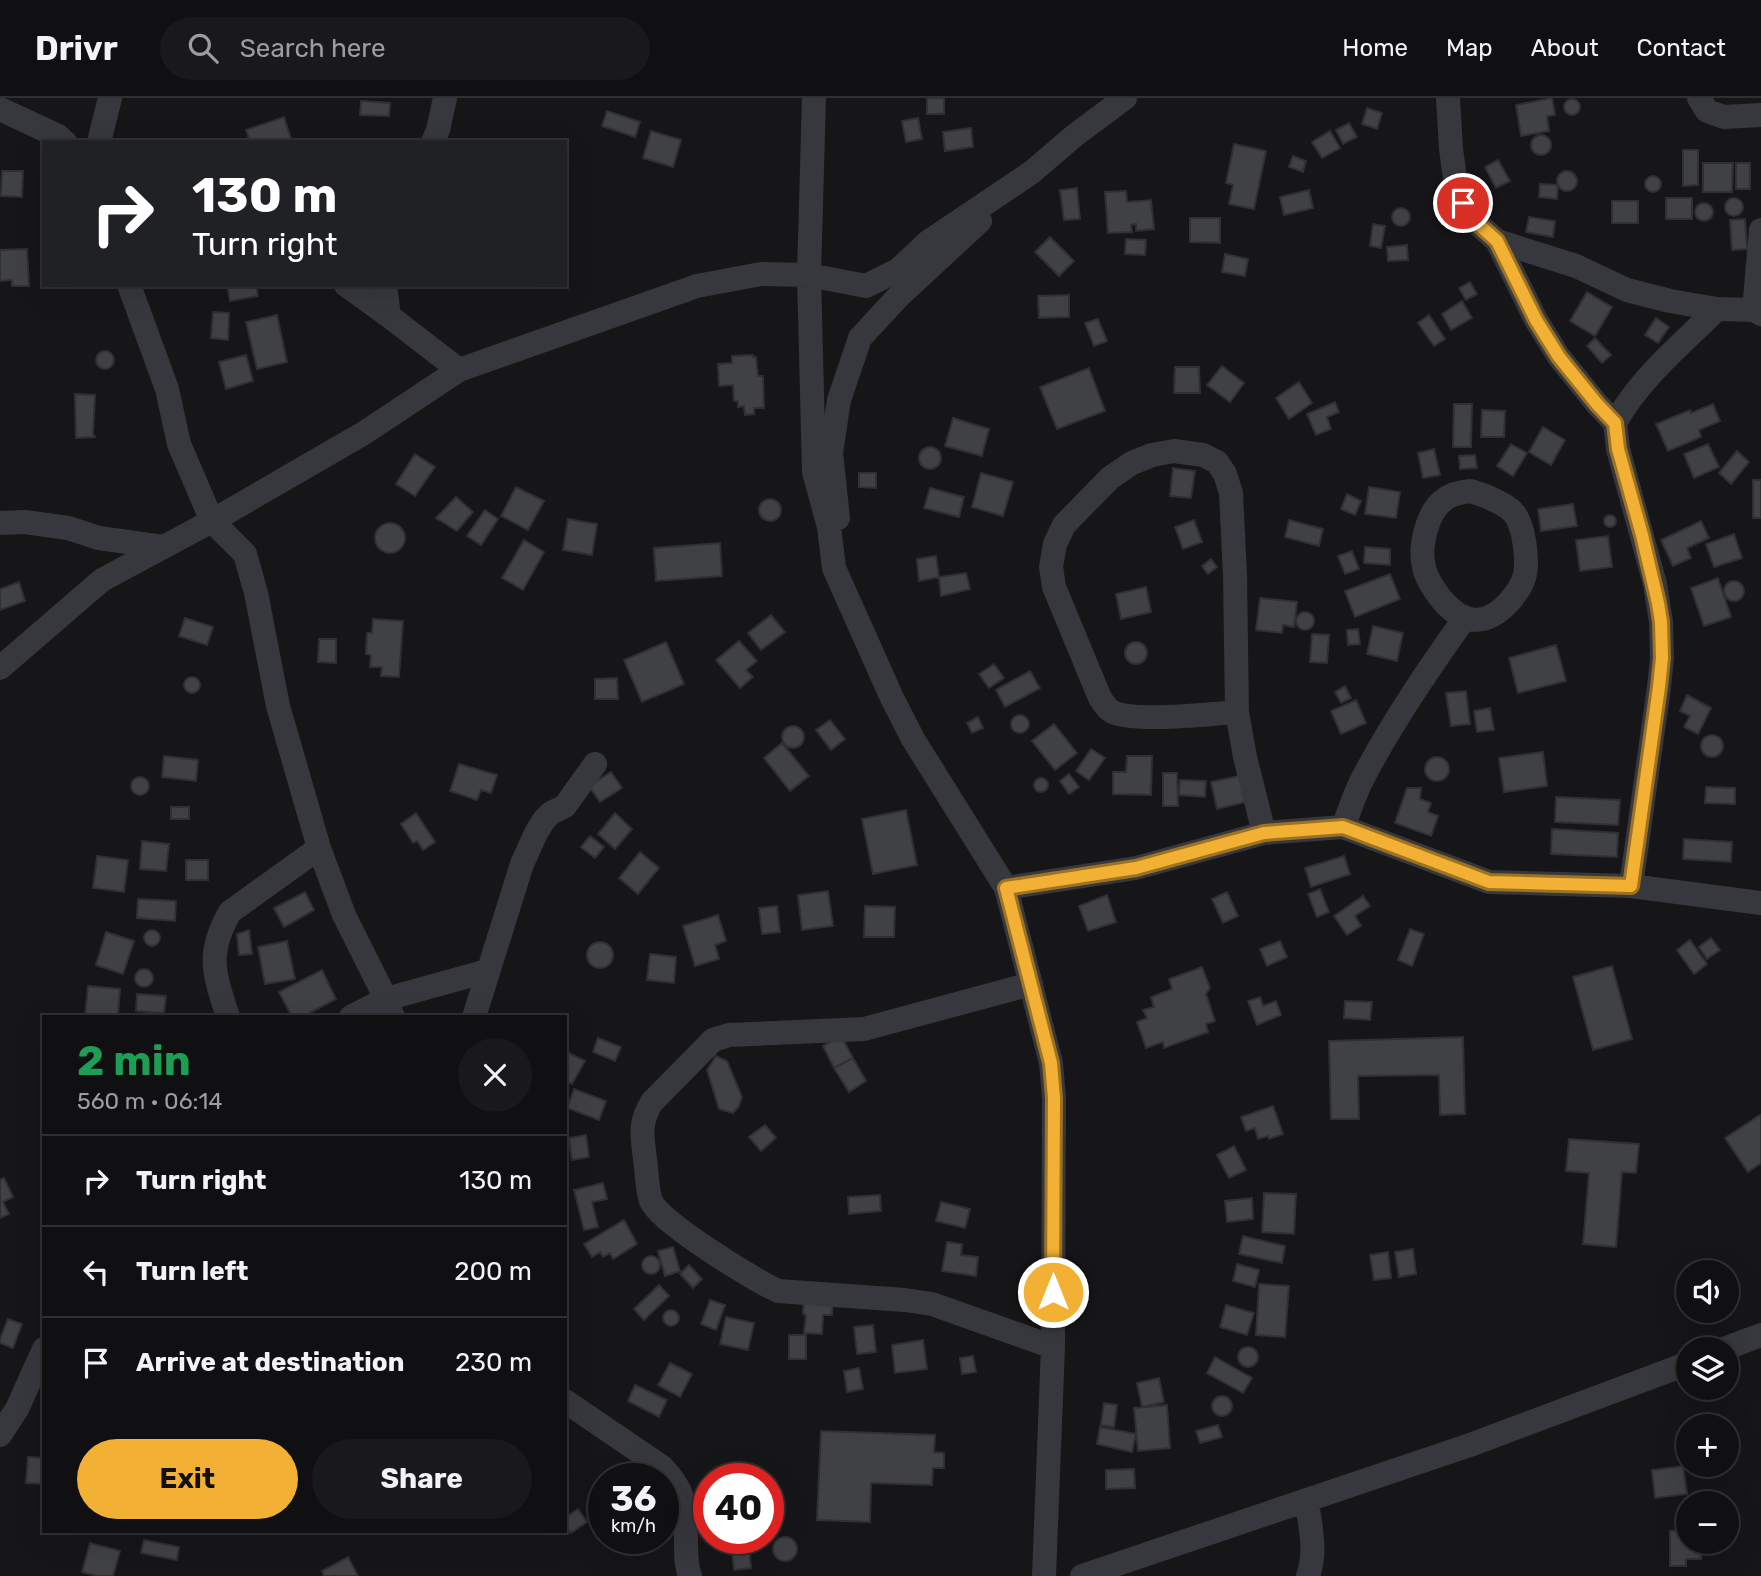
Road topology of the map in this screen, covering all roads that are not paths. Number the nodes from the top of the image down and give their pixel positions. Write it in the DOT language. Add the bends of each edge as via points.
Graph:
graph roads {
  1 [pos="110,98"];
  2 [pos="445,98"];
  3 [pos="814,98"];
  4 [pos="1125,98"];
  5 [pos="1448,98"];
  6 [pos="1699,98"];
  7 [pos="0,109"];
  8 [pos="1761,115"];
  9 [pos="63,140"];
  10 [pos="100,140"];
  11 [pos="434,140"];
  12 [pos="1032,172"];
  13 [pos="1761,230"];
  14 [pos="1497,241"];
  15 [pos="810,275"];
  16 [pos="130,287"];
  17 [pos="349,287"];
  18 [pos="385,287"];
  19 [pos="1717,309"];
  20 [pos="1759,310"];
  21 [pos="389,316"];
  22 [pos="458,370"];
  23 [pos="1615,423"];
  24 [pos="212,521"];
  25 [pos="0,523"];
  26 [pos="163,547"];
  27 [pos="842,586"];
  28 [pos="1464,619"];
  29 [pos="0,667"];
  30 [pos="1237,712"];
  31 [pos="595,764"];
  32 [pos="1343,827"];
  33 [pos="1264,833"];
  34 [pos="319,848"];
  35 [pos="1631,886"];
  36 [pos="1006,888"];
  37 [pos="1761,903"];
  38 [pos="487,971"];
  39 [pos="1031,984"];
  40 [pos="390,1008"];
  41 [pos="227,1015"];
  42 [pos="360,1015"];
  43 [pos="475,1015"];
  44 [pos="1761,1335"];
  45 [pos="1739,1343"];
  46 [pos="1053,1347"];
  47 [pos="42,1353"];
  48 [pos="1676,1368"];
  49 [pos="567,1402"];
  50 [pos="0,1435"];
  51 [pos="1307,1501"];
  52 [pos="690,1576"];
  53 [pos="1044,1576"];
  54 [pos="1082,1576"];
  55 [pos="1308,1576"];
  1 -- 10 [label="street"];
  2 -- 11 [label="street"];
  3 -- 15 [label="street"];
  4 -- 12 [label="street"];
  5 -- 14 [label="street" via="1455,178 1463,203"];
  6 -- 8 [label="street" via="1707,111 1724,117"];
  7 -- 9 [label="street"];
  12 -- 15 [label="street" via="928,242 898,270 866,286"];
  12 -- 27 [label="street" via="860,338 839,400 831,453"];
  13 -- 20 [label="street"];
  14 -- 19 [label="street" via="1576,266 1627,290"];
  14 -- 23 [label="street" via="1559,357"];
  15 -- 22 [label="street" via="761,274 697,286"];
  15 -- 27 [label="street" via="814,472"];
  16 -- 24 [label="street" via="166,389 179,444"];
  17 -- 21 [label="street"];
  18 -- 21 [label="street"];
  19 -- 20 [label="street"];
  19 -- 23 [label="street" via="1643,381"];
  21 -- 22 [label="street"];
  22 -- 24 [label="street" via="365,433"];
  23 -- 35 [label="street" via="1661,622 1659,687"];
  24 -- 26 [label="street"];
  24 -- 34 [label="street" via="245,554 278,706"];
  25 -- 26 [label="street" via="68,528 99,538"];
  26 -- 29 [label="street" via="102,580"];
  27 -- 36 [label="street" via="913,739"];
  28 -- 28 [label="street" via="1489,618 1496,613 1518,591 1525,574 1525,549 1514,513 1470,491 1443,500 1433,511 1423,547 1424,568 1434,590"];
  28 -- 32 [label="street" via="1394,723 1363,778"];
  30 -- 30 [label="street" via="1146,717 1109,710 1054,587 1051,567 1064,526 1110,478 1152,455 1174,451 1203,454 1225,474 1231,494"];
  30 -- 33 [label="street"];
  31 -- 38 [label="street" via="565,806 551,813 536,833"];
  32 -- 33 [label="street"];
  32 -- 35 [label="street" via="1489,882"];
  33 -- 36 [label="street" via="1136,868"];
  34 -- 40 [label="street" via="344,915"];
  34 -- 41 [label="street" via="230,912 220,928 214,949 215,976"];
  35 -- 37 [label="street"];
  36 -- 39 [label="street"];
  38 -- 40 [label="street"];
  38 -- 43 [label="street"];
  39 -- 46 [label="street" via="1051,1063 1054,1098"];
  39 -- 46 [label="street" via="864,1029 729,1035 713,1040 652,1102 642,1131 651,1201 660,1214 762,1283 787,1292 932,1304"];
  40 -- 42 [label="street"];
  44 -- 45 [label="street"];
  46 -- 53 [label="street"];
  47 -- 50 [label="street"];
  48 -- 51 [label="street"];
  49 -- 52 [label="street" via="675,1480 683,1497"];
  51 -- 54 [label="street"];
  51 -- 55 [label="street" via="1313,1544"];
}
